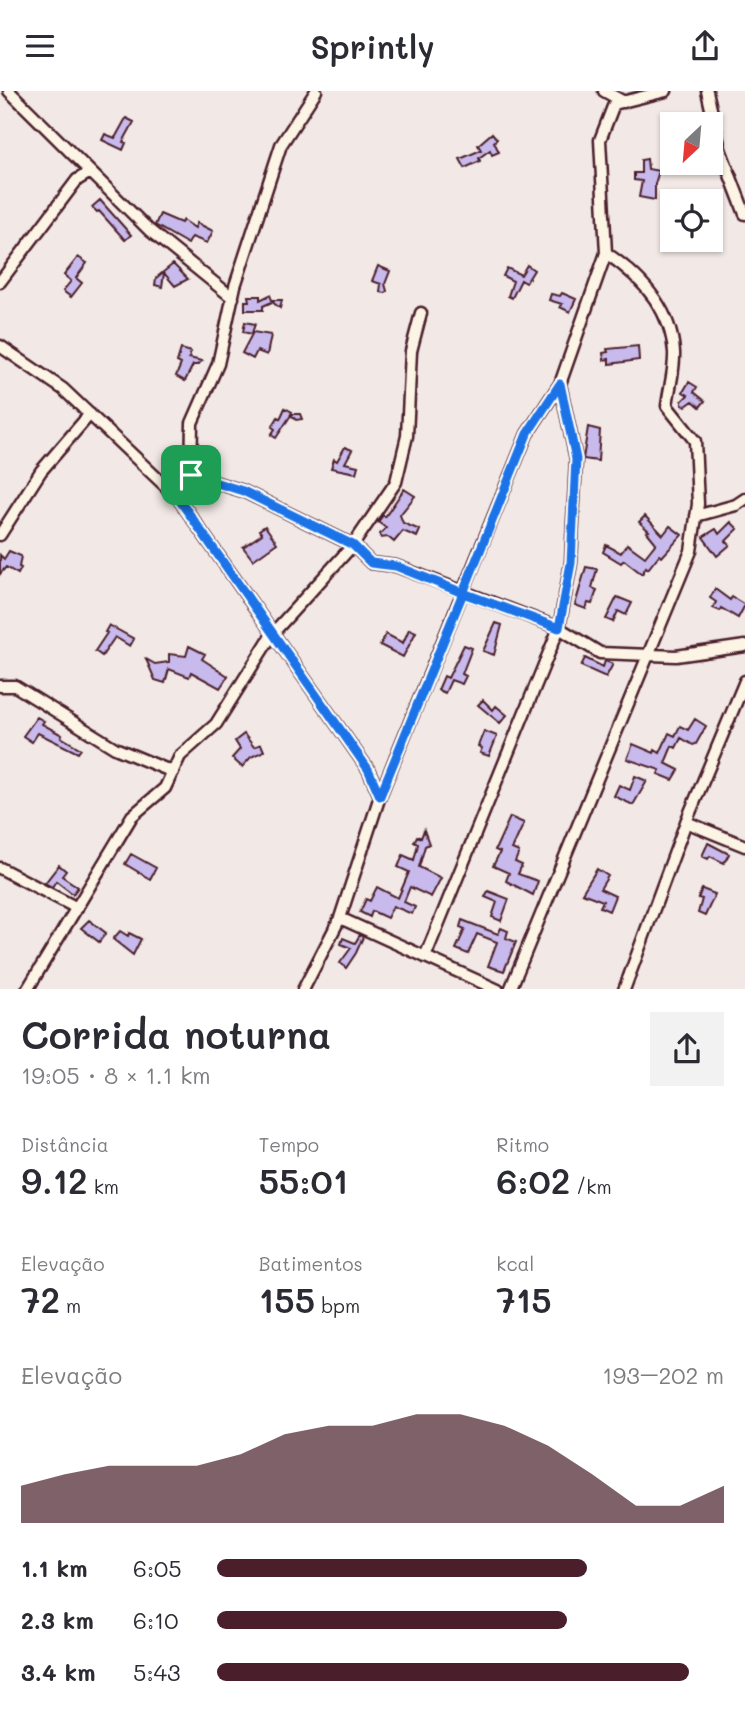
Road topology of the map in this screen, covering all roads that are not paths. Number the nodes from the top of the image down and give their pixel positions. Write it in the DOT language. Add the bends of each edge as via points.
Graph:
graph roads {
  1 [pos="9,91"];
  2 [pos="316,91"];
  3 [pos="604,91"];
  4 [pos="666,91"];
  5 [pos="707,91"];
  6 [pos="624,101"];
  7 [pos="90,172"];
  8 [pos="745,214"];
  9 [pos="606,253"];
  10 [pos="0,282"];
  11 [pos="233,298"];
  12 [pos="421,313"];
  13 [pos="0,346"];
  14 [pos="560,384"];
  15 [pos="90,414"];
  16 [pos="191,475"];
  17 [pos="178,498"];
  18 [pos="745,499"];
  19 [pos="696,516"];
  20 [pos="0,535"];
  21 [pos="353,545"];
  22 [pos="463,593"];
  23 [pos="559,628"];
  24 [pos="273,633"];
  25 [pos="745,646"];
  26 [pos="649,655"];
  27 [pos="745,681"];
  28 [pos="0,686"];
  29 [pos="173,772"];
  30 [pos="380,796"];
  31 [pos="686,822"];
  32 [pos="745,846"];
  33 [pos="0,868"];
  34 [pos="77,908"];
  35 [pos="340,918"];
  36 [pos="425,957"];
  37 [pos="27,989"];
  38 [pos="303,989"];
  39 [pos="498,989"];
  40 [pos="510,989"];
  41 [pos="624,989"];
  1 -- 7 [label="street"];
  2 -- 11 [label="street" via="281,145"];
  3 -- 6 [label="street"];
  4 -- 6 [label="street"];
  5 -- 8 [label="street" via="720,149"];
  6 -- 9 [label="street" via="614,104 600,140"];
  7 -- 10 [label="street" via="77,180"];
  7 -- 11 [label="street" via="149,230"];
  9 -- 14 [label="street"];
  9 -- 19 [label="street" via="626,266 663,308 674,352 667,406 695,441"];
  11 -- 16 [label="street" via="218,364 192,423"];
  12 -- 21 [label="street" via="411,351 407,436 396,482"];
  13 -- 15 [label="street" via="63,389"];
  14 -- 22 [label="street" via="527,434"];
  14 -- 23 [label="street" via="576,459 571,563"];
  15 -- 17 [label="street"];
  15 -- 20 [label="street" via="41,471"];
  16 -- 17 [label="street"];
  16 -- 21 [label="street" via="243,491"];
  17 -- 24 [label="street"];
  18 -- 19 [label="street"];
  19 -- 26 [label="street" via="691,551"];
  21 -- 22 [label="street" via="371,563 396,566"];
  21 -- 24 [label="street"];
  22 -- 23 [label="street"];
  22 -- 30 [label="street"];
  23 -- 26 [label="street" via="600,653"];
  23 -- 36 [label="street"];
  24 -- 29 [label="street" via="216,724 180,756"];
  24 -- 30 [label="street" via="368,769"];
  25 -- 26 [label="street" via="676,656"];
  26 -- 40 [label="street"];
  27 -- 31 [label="street"];
  28 -- 29 [label="street" via="15,686 115,748"];
  29 -- 34 [label="street" via="165,788 132,816"];
  30 -- 35 [label="street"];
  31 -- 32 [label="street"];
  31 -- 41 [label="street"];
  33 -- 34 [label="street"];
  34 -- 37 [label="street"];
  35 -- 36 [label="street"];
  35 -- 38 [label="street"];
  36 -- 39 [label="street"];
}
